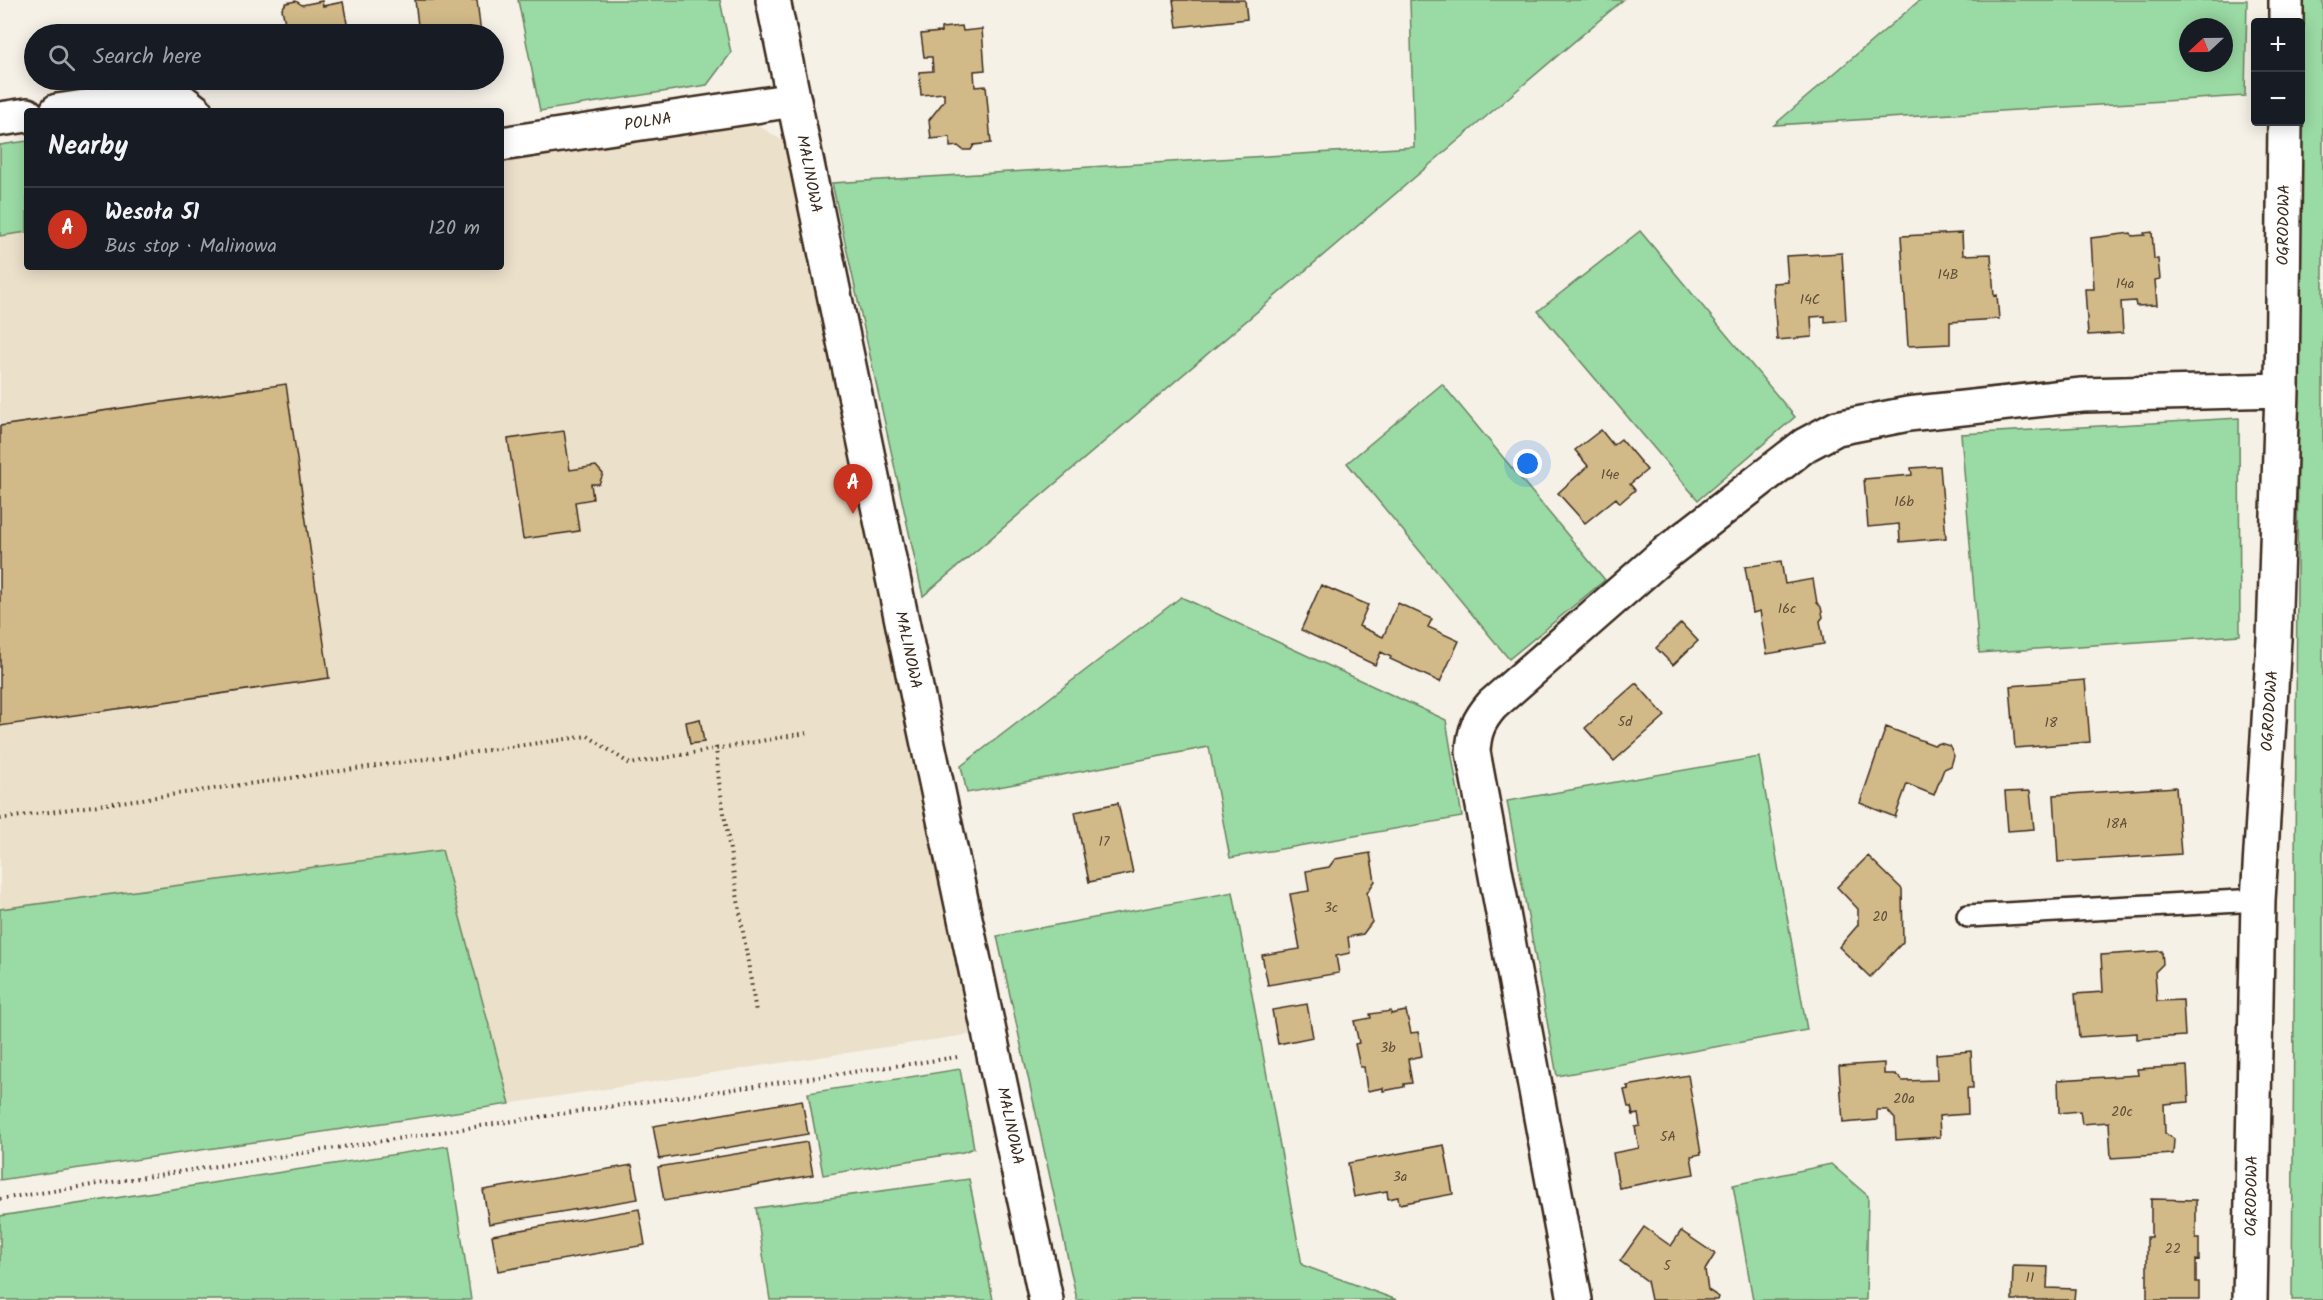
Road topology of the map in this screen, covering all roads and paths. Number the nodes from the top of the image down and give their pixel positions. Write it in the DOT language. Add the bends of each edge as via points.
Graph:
graph roads {
  1 [pos="773,0"];
  2 [pos="2286,0"];
  3 [pos="2286,18"];
  4 [pos="794,100"];
  5 [pos="77,108"];
  6 [pos="191,108"];
  7 [pos="24,115"];
  8 [pos="0,119"];
  9 [pos="2285,126"];
  10 [pos="504,144"];
  11 [pos="2282,390"];
  12 [pos="806,733"];
  13 [pos="716,747"];
  14 [pos="0,819"];
  15 [pos="2258,900"];
  16 [pos="1968,916"];
  17 [pos="756,1012"];
  18 [pos="994,1052"];
  19 [pos="0,1199"];
  20 [pos="1046,1300"];
  21 [pos="1575,1300"];
  22 [pos="2250,1300"];
  1 -- 4 [label="street, MALINOWA"];
  2 -- 3 [label="street"];
  4 -- 10 [label="street, POLNA"];
  4 -- 18 [label="street, MALINOWA"];
  5 -- 6 [label="street" via="173,94"];
  7 -- 8 [label="street"];
  9 -- 11 [label="street, OGRODOWA"];
  11 -- 15 [label="street, OGRODOWA" via="2274,639"];
  11 -- 21 [label="street" via="2082,395 1908,414 1837,428 1805,445 1662,556 1480,719 1473,752"];
  12 -- 13 [label="path"];
  13 -- 14 [label="path" via="630,764 588,736"];
  13 -- 17 [label="path"];
  15 -- 16 [label="lane"];
  15 -- 22 [label="street, OGRODOWA"];
  18 -- 19 [label="path"];
  18 -- 20 [label="street, MALINOWA"];
}
